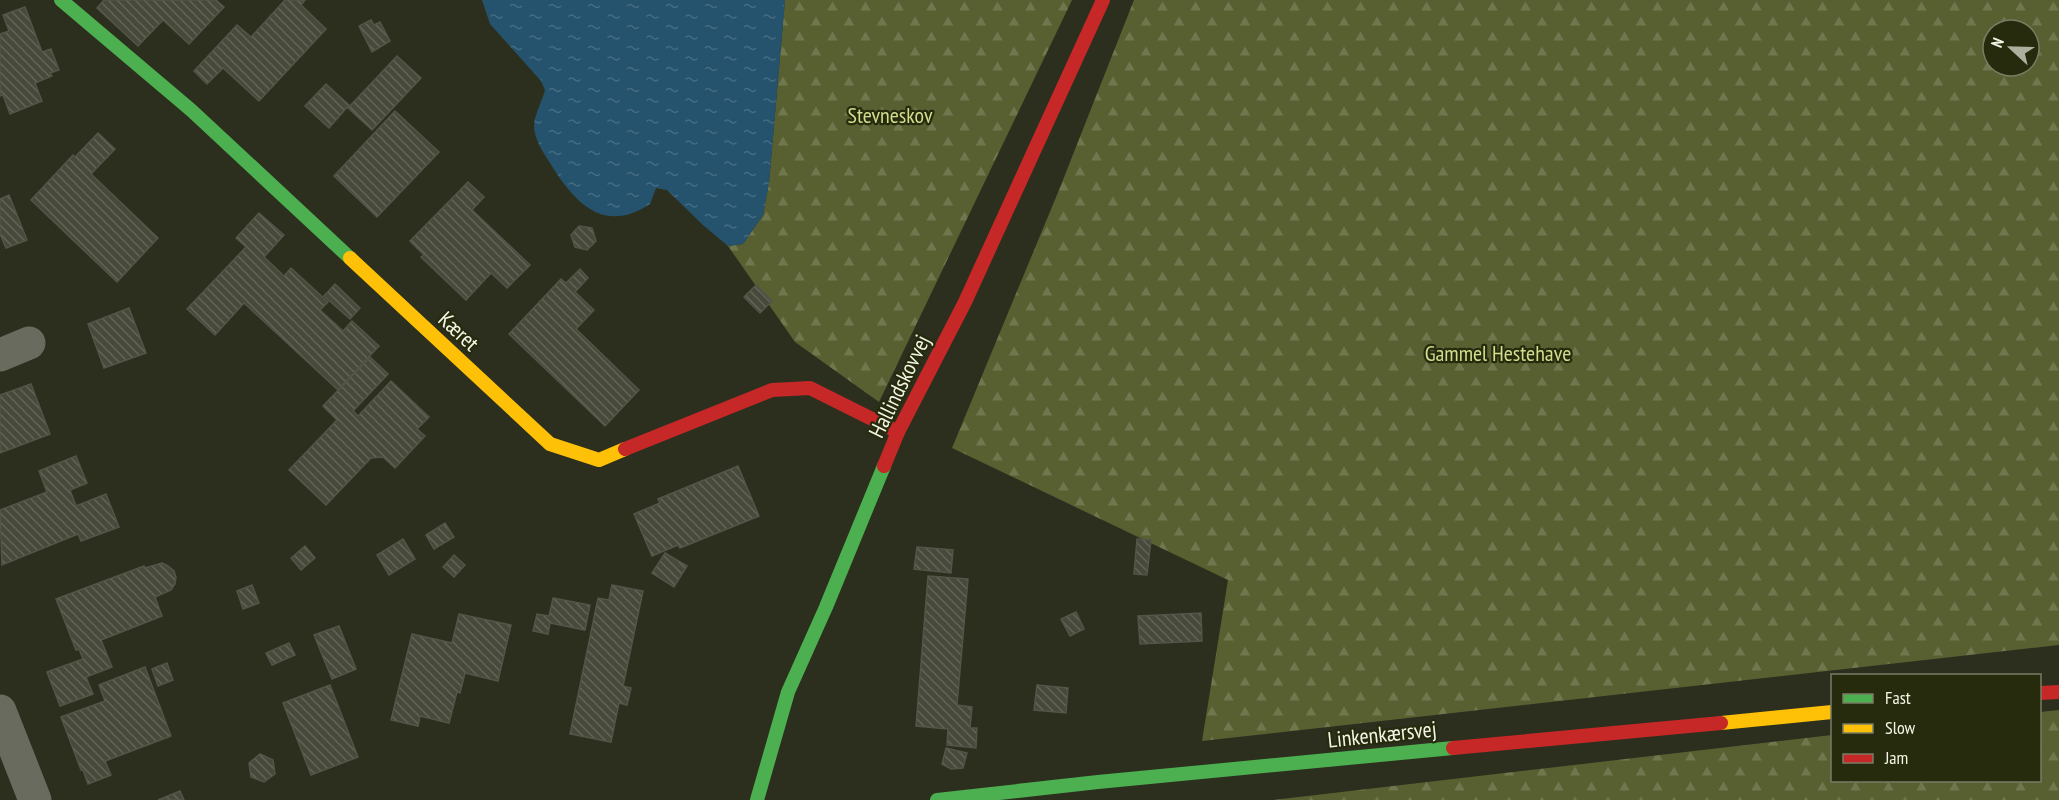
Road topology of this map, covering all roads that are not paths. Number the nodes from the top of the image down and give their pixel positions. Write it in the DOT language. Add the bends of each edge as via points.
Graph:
graph roads {
  1 [pos="61,0"];
  2 [pos="1103,0"];
  3 [pos="898,432"];
  4 [pos="2059,692"];
  5 [pos="2041,693"];
  6 [pos="0,711"];
  7 [pos="1831,712"];
  8 [pos="35,800"];
  9 [pos="757,800"];
  10 [pos="937,800"];
  1 -- 3 [label="street, Kæret" via="191,110 550,444 599,460 772,390 810,388"];
  2 -- 3 [label="street, Hallindskovvej" via="964,302"];
  3 -- 9 [label="street, Hallindskovvej" via="788,692"];
  4 -- 5 [label="street"];
  6 -- 8 [label="street"];
  7 -- 10 [label="street, Linkenkærsvej"];
}
